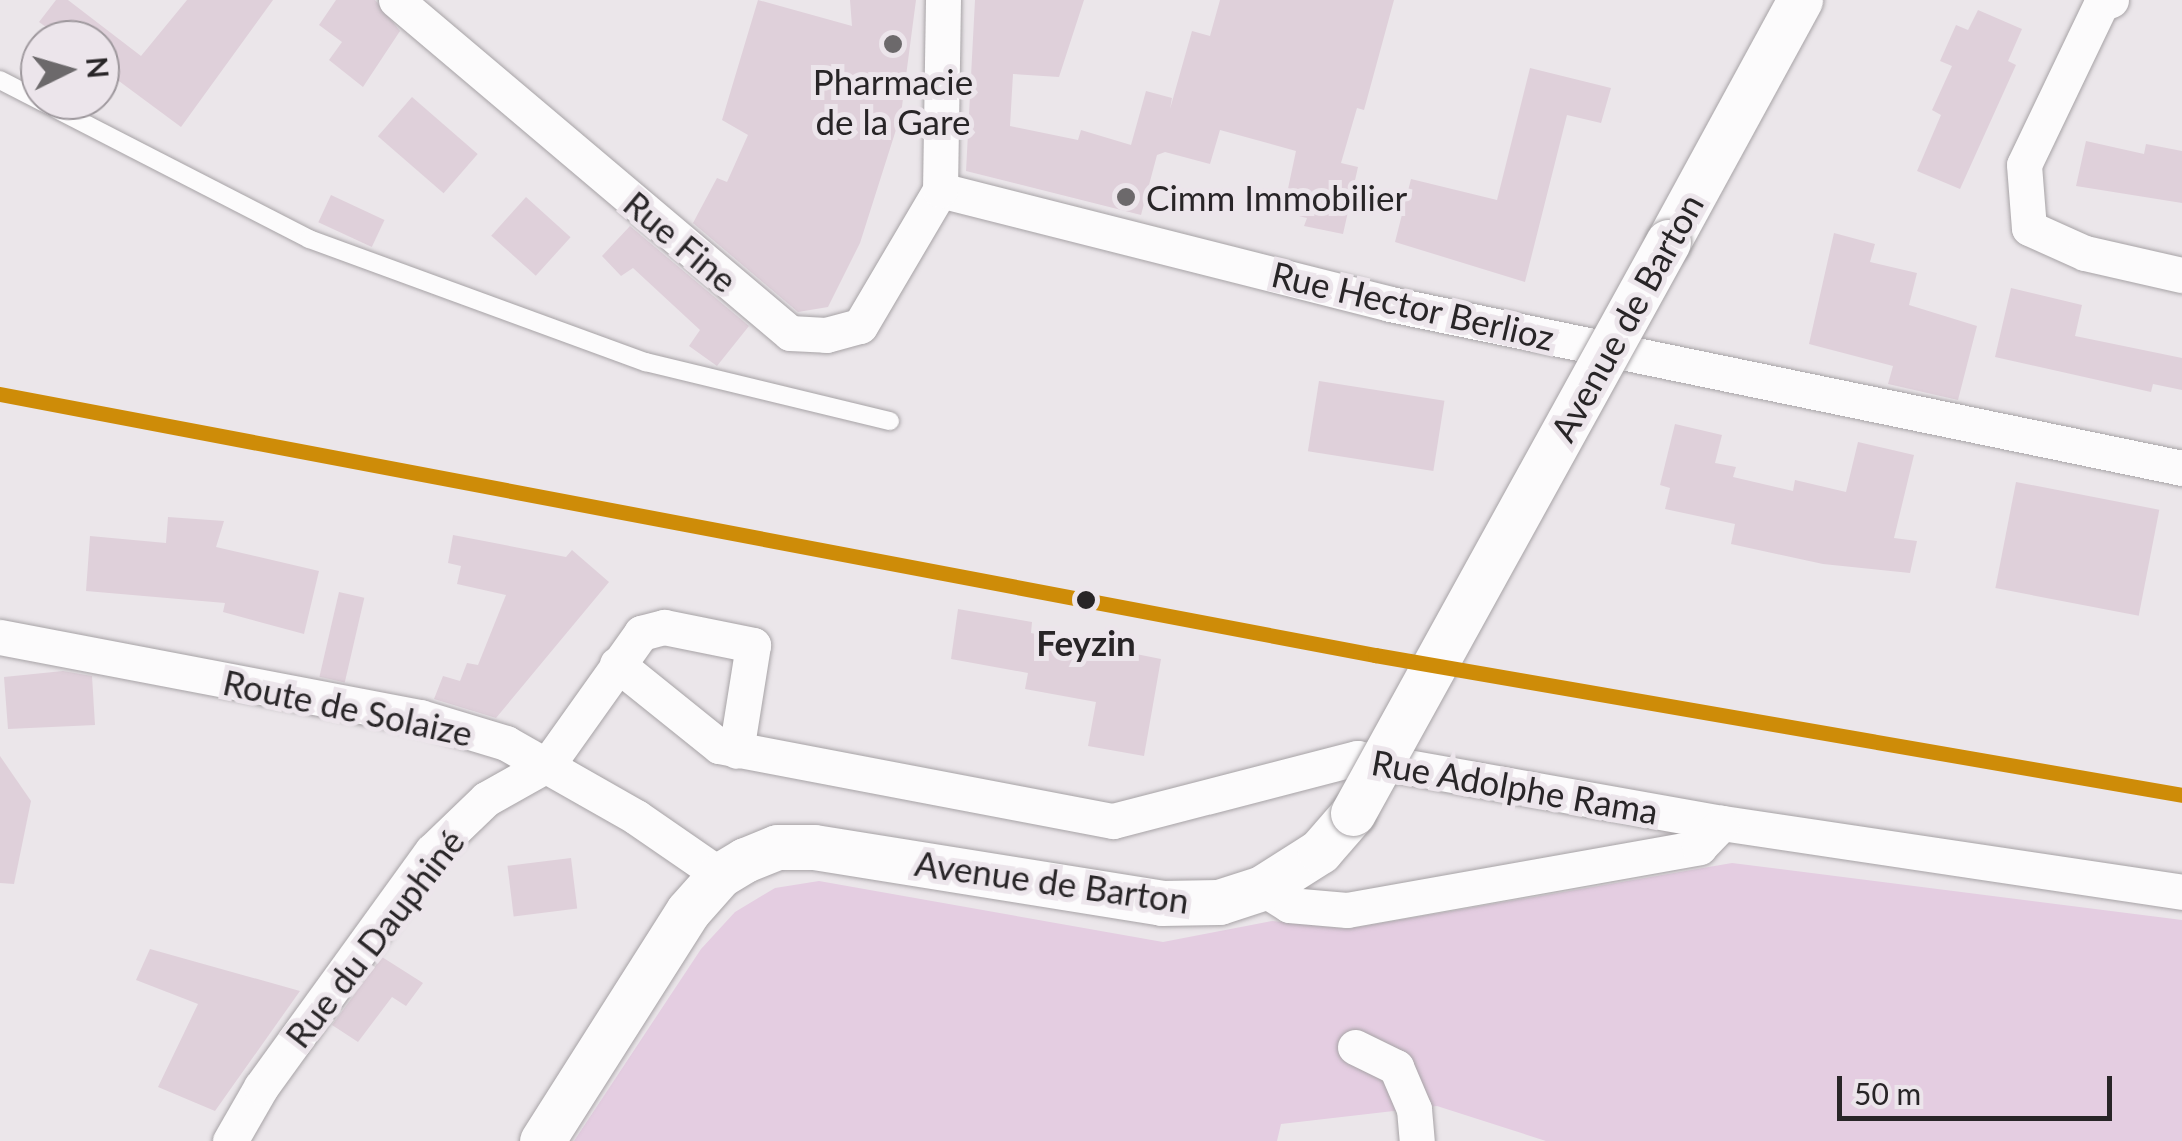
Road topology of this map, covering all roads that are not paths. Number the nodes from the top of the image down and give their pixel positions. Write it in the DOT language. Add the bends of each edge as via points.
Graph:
graph roads {
  1 [pos="396,0"];
  2 [pos="943,0"];
  3 [pos="1800,0"];
  4 [pos="2111,0"];
  5 [pos="0,80"];
  6 [pos="940,190"];
  7 [pos="2182,275"];
  8 [pos="890,421"];
  9 [pos="2182,468"];
  10 [pos="0,637"];
  11 [pos="617,664"];
  12 [pos="736,751"];
  13 [pos="548,764"];
  14 [pos="1722,823"];
  15 [pos="720,876"];
  16 [pos="1262,888"];
  17 [pos="2182,892"];
  18 [pos="1355,1047"];
  19 [pos="230,1141"];
  20 [pos="542,1141"];
  21 [pos="1417,1141"];
  1 -- 6 [label="street, Rue Fine" via="790,334 826,335 860,326"];
  2 -- 6 [label="street"];
  3 -- 16 [label="street, Avenue de Barton, bridge" via="1353,813 1320,852"];
  4 -- 7 [label="street" via="2101,4 2024,166 2029,228 2084,253"];
  5 -- 8 [label="lane" via="309,239 646,362"];
  6 -- 9 [label="street, Rue Hector Berlioz" via="1390,304"];
  10 -- 13 [label="street, Route de Solaize" via="420,717 506,742"];
  11 -- 12 [label="street, Rue Adolphe Rama" via="719,746"];
  11 -- 12 [label="street" via="651,628 753,646"];
  11 -- 13 [label="street"];
  12 -- 14 [label="street, Rue Adolphe Rama" via="1112,821 1357,758"];
  13 -- 15 [label="street, Route de Solaize"];
  13 -- 19 [label="street, Rue du Dauphiné" via="486,799 432,851 261,1087"];
  14 -- 16 [label="street" via="1699,847 1347,910 1289,905"];
  14 -- 17 [label="street, Rue Adolphe Rama"];
  15 -- 16 [label="street, Avenue de Barton" via="777,847 814,846 1162,903 1220,902"];
  15 -- 20 [label="street, Avenue de Barton" via="688,911"];
  18 -- 21 [label="street" via="1396,1067 1414,1109"];
}
